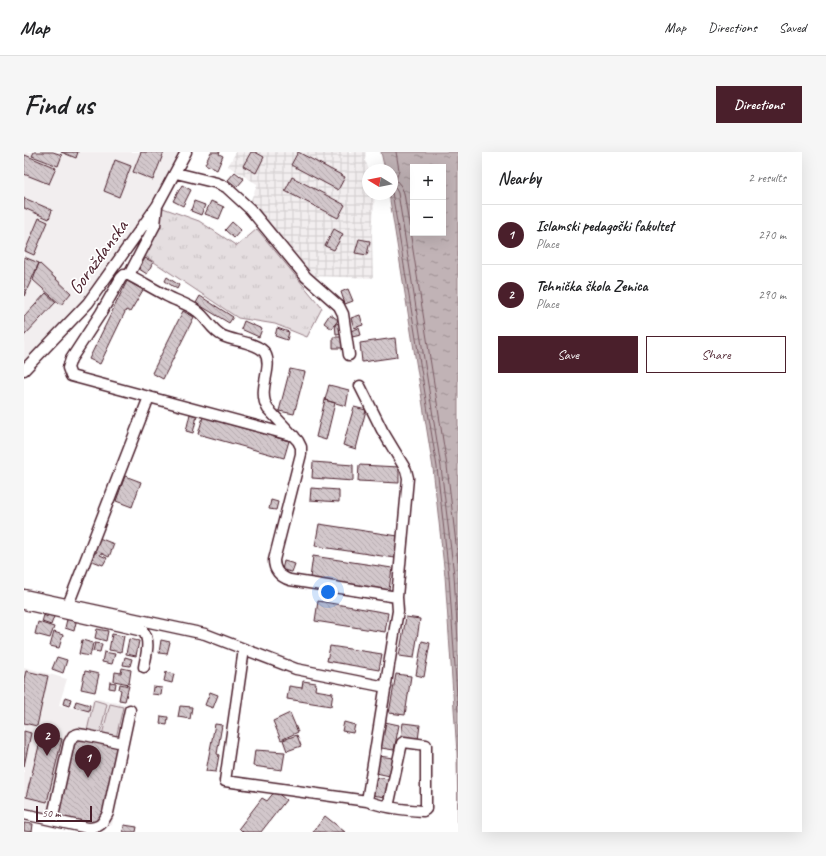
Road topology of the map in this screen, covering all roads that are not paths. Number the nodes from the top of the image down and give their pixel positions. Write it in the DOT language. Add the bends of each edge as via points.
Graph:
graph roads {
  1 [pos="186,152"];
  2 [pos="176,173"];
  3 [pos="157,206"];
  4 [pos="129,275"];
  5 [pos="349,354"];
  6 [pos="24,370"];
  7 [pos="360,386"];
  8 [pos="149,397"];
  9 [pos="294,436"];
  10 [pos="24,595"];
  11 [pos="398,597"];
  12 [pos="24,604"];
  13 [pos="68,605"];
  14 [pos="244,649"];
  15 [pos="144,667"];
  16 [pos="386,687"];
  17 [pos="130,710"];
  18 [pos="123,743"];
  19 [pos="367,801"];
  20 [pos="388,807"];
  21 [pos="24,814"];
  22 [pos="52,820"];
  1 -- 2 [label="street, Goraždanska"];
  2 -- 3 [label="street, Goraždanska"];
  2 -- 5 [label="street" via="226,187 250,209 306,277 340,306"];
  3 -- 4 [label="street" via="155,225"];
  3 -- 6 [label="street, Goraždanska" via="88,304"];
  4 -- 8 [label="street" via="121,278 68,364 68,372 71,376"];
  4 -- 9 [label="street" via="197,311 217,332 259,347 267,357 263,392 265,404"];
  7 -- 11 [label="street" via="408,478"];
  8 -- 9 [label="street"];
  8 -- 13 [label="street"];
  9 -- 11 [label="street" via="301,447 301,454 274,560 278,574 290,580"];
  10 -- 13 [label="street"];
  11 -- 16 [label="street"];
  12 -- 15 [label="street" via="143,631 148,641"];
  13 -- 14 [label="street" via="205,634"];
  14 -- 16 [label="street" via="296,669"];
  14 -- 19 [label="street" via="225,782"];
  16 -- 19 [label="street"];
  17 -- 18 [label="street"];
  18 -- 22 [label="street" via="108,813 103,823 88,828"];
  18 -- 22 [label="street" via="78,734 73,736 69,743"];
  19 -- 20 [label="street"];
  20 -- 20 [label="street" via="424,811 426,809 426,745 404,742 400,746"];
  21 -- 22 [label="street"];
}
